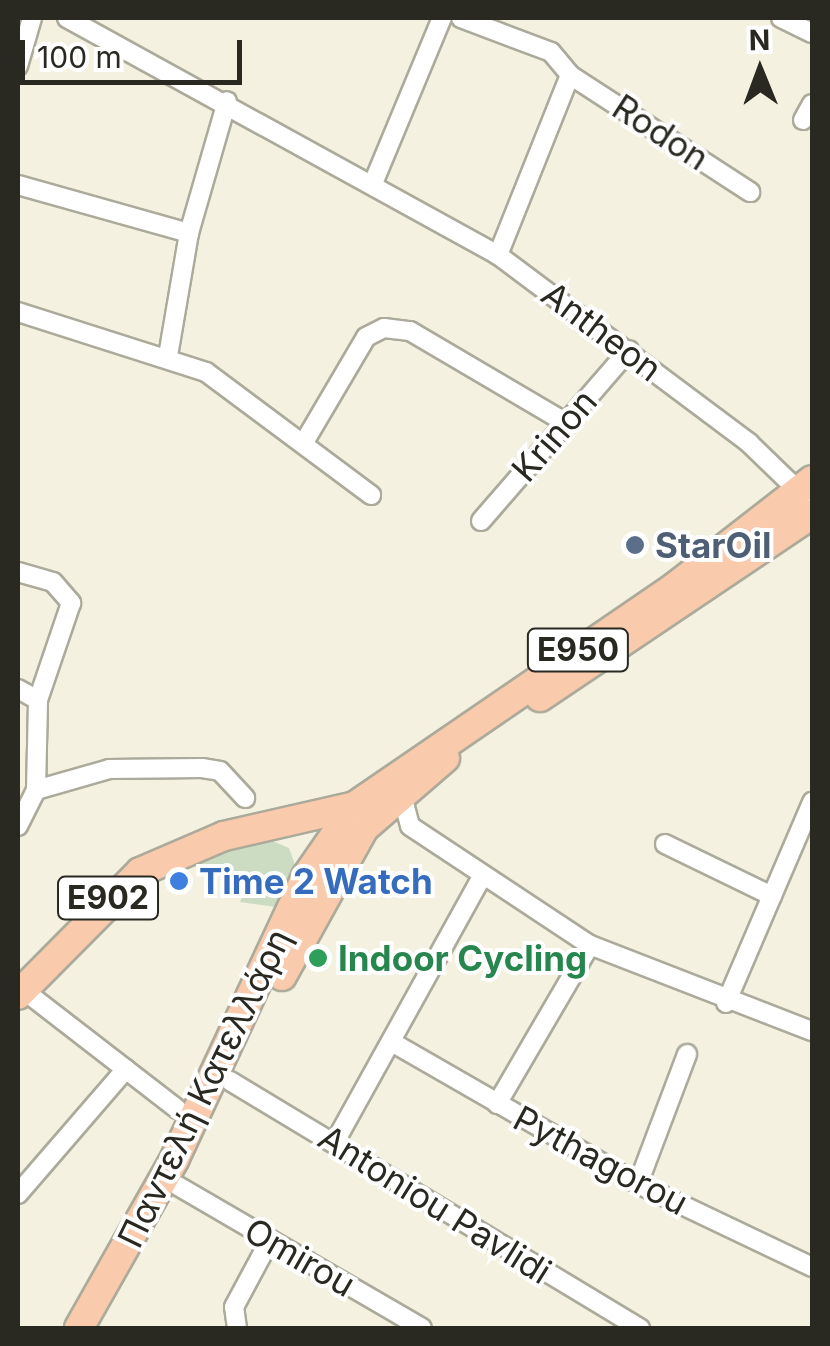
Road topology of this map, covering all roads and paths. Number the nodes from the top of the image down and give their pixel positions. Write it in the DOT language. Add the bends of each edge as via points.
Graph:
graph roads {
  1 [pos="32,18"];
  2 [pos="66,18"];
  3 [pos="442,18"];
  4 [pos="461,18"];
  5 [pos="781,18"];
  6 [pos="812,33"];
  7 [pos="18,66"];
  8 [pos="570,75"];
  9 [pos="228,101"];
  10 [pos="374,181"];
  11 [pos="18,185"];
  12 [pos="750,192"];
  13 [pos="189,232"];
  14 [pos="498,255"];
  15 [pos="18,312"];
  16 [pos="629,350"];
  17 [pos="168,356"];
  18 [pos="563,421"];
  19 [pos="306,439"];
  20 [pos="372,495"];
  21 [pos="809,498"];
  22 [pos="481,521"];
  23 [pos="18,572"];
  24 [pos="18,689"];
  25 [pos="38,700"];
  26 [pos="36,790"];
  27 [pos="401,792"];
  28 [pos="244,798"];
  29 [pos="812,802"];
  30 [pos="355,806"];
  31 [pos="18,826"];
  32 [pos="261,826"];
  33 [pos="665,844"];
  34 [pos="335,850"];
  35 [pos="482,877"];
  36 [pos="772,896"];
  37 [pos="590,945"];
  38 [pos="20,992"];
  39 [pos="726,1003"];
  40 [pos="812,1031"];
  41 [pos="395,1044"];
  42 [pos="687,1054"];
  43 [pos="126,1070"];
  44 [pos="230,1081"];
  45 [pos="497,1104"];
  46 [pos="177,1109"];
  47 [pos="336,1140"];
  48 [pos="638,1184"];
  49 [pos="178,1186"];
  50 [pos="18,1194"];
  51 [pos="270,1240"];
  52 [pos="812,1267"];
  53 [pos="633,1327"];
  54 [pos="80,1328"];
  55 [pos="97,1328"];
  56 [pos="237,1328"];
  57 [pos="422,1328"];
  1 -- 7 [label="street"];
  2 -- 9 [label="street"];
  3 -- 10 [label="street"];
  4 -- 8 [label="street, Rodon" via="551,52"];
  5 -- 6 [label="street"];
  8 -- 12 [label="street, Rodon"];
  8 -- 14 [label="street"];
  9 -- 10 [label="street, Antheon"];
  9 -- 13 [label="street"];
  10 -- 14 [label="street, Antheon"];
  11 -- 13 [label="street"];
  13 -- 17 [label="street"];
  14 -- 16 [label="street, Antheon"];
  15 -- 17 [label="street"];
  16 -- 18 [label="street, Krinon"];
  16 -- 21 [label="street, Antheon"];
  17 -- 19 [label="street"];
  18 -- 19 [label="street" via="410,330 384,328 366,337"];
  18 -- 22 [label="street, Krinon"];
  19 -- 20 [label="street"];
  21 -- 27 [label="main road, E950"];
  21 -- 30 [label="main road, E950"];
  23 -- 25 [label="street" via="53,582 71,603"];
  24 -- 25 [label="street"];
  25 -- 26 [label="street"];
  26 -- 28 [label="street" via="109,769 202,768 220,770"];
  26 -- 31 [label="street"];
  27 -- 34 [label="main road, E950"];
  27 -- 35 [label="street" via="410,826"];
  29 -- 36 [label="street"];
  30 -- 32 [label="main road"];
  30 -- 34 [label="main road, E950"];
  32 -- 34 [label="main road"];
  32 -- 38 [label="main road, E902" via="140,872"];
  33 -- 36 [label="street"];
  34 -- 44 [label="main road, Παντελή Κατελλάρη / E950"];
  34 -- 54 [label="main road, Παντελή Κατελλάρη / E950"];
  35 -- 37 [label="street"];
  35 -- 41 [label="street"];
  36 -- 39 [label="street"];
  37 -- 39 [label="street"];
  37 -- 45 [label="street"];
  38 -- 43 [label="street"];
  39 -- 40 [label="street"];
  41 -- 45 [label="street, Pythagorou"];
  41 -- 47 [label="street"];
  42 -- 48 [label="street"];
  43 -- 46 [label="street"];
  43 -- 50 [label="street"];
  44 -- 47 [label="street, Antoniou Pavlidi"];
  44 -- 49 [label="main road, Παντελή Κατελλάρη / E950"];
  45 -- 48 [label="street, Pythagorou"];
  47 -- 53 [label="street, Antoniou Pavlidi"];
  48 -- 52 [label="street, Pythagorou"];
  49 -- 51 [label="street, Omirou"];
  49 -- 55 [label="main road, Παντελή Κατελλάρη / E950"];
  51 -- 56 [label="street" via="234,1306"];
  51 -- 57 [label="street, Omirou"];
}
